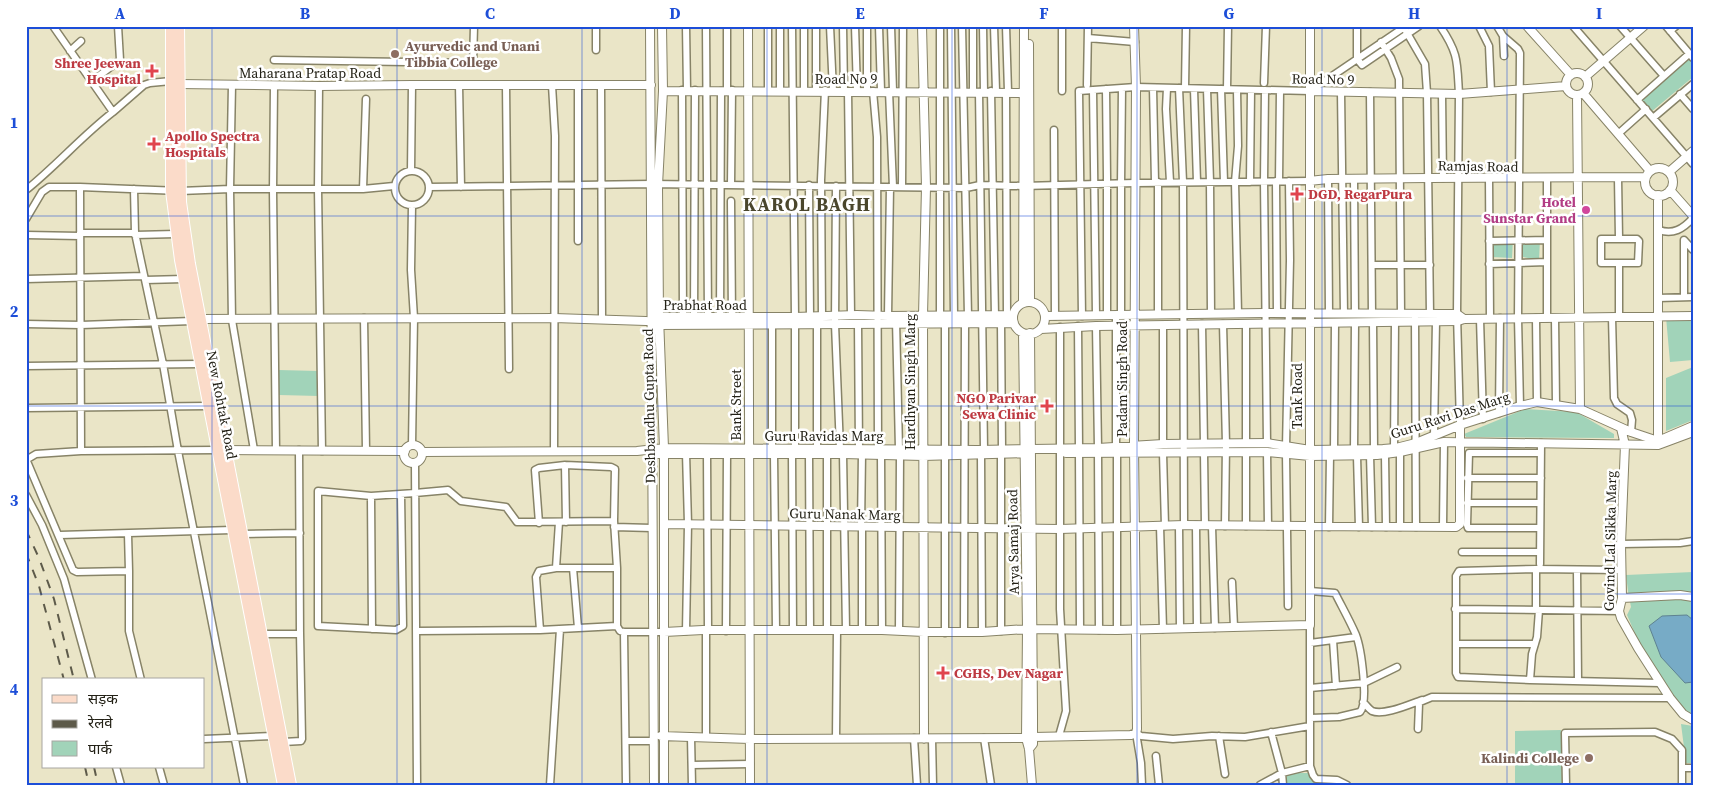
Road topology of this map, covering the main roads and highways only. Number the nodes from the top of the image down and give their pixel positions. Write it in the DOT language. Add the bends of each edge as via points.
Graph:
graph roads {
  1 [pos="171,26"];
  2 [pos="179,26"];
  3 [pos="175,82"];
  4 [pos="175,191"];
  5 [pos="196,320"];
  6 [pos="221,450"];
  7 [pos="237,532"];
  8 [pos="283,785"];
  9 [pos="291,785"];
  1 -- 3 [label="main road, New Rohtak Road"];
  2 -- 3 [label="main road, New Rohtak Road"];
  3 -- 4 [label="main road, New Rohtak Road"];
  4 -- 5 [label="main road, New Rohtak Road" via="190,264"];
  4 -- 5 [label="main road, New Rohtak Road" via="176,234"];
  5 -- 6 [label="main road, New Rohtak Road"];
  5 -- 6 [label="main road, New Rohtak Road" via="208,406"];
  6 -- 7 [label="main road, New Rohtak Road"];
  7 -- 8 [label="main road, New Rohtak Road"];
  7 -- 9 [label="main road, New Rohtak Road" via="262,634"];
}
